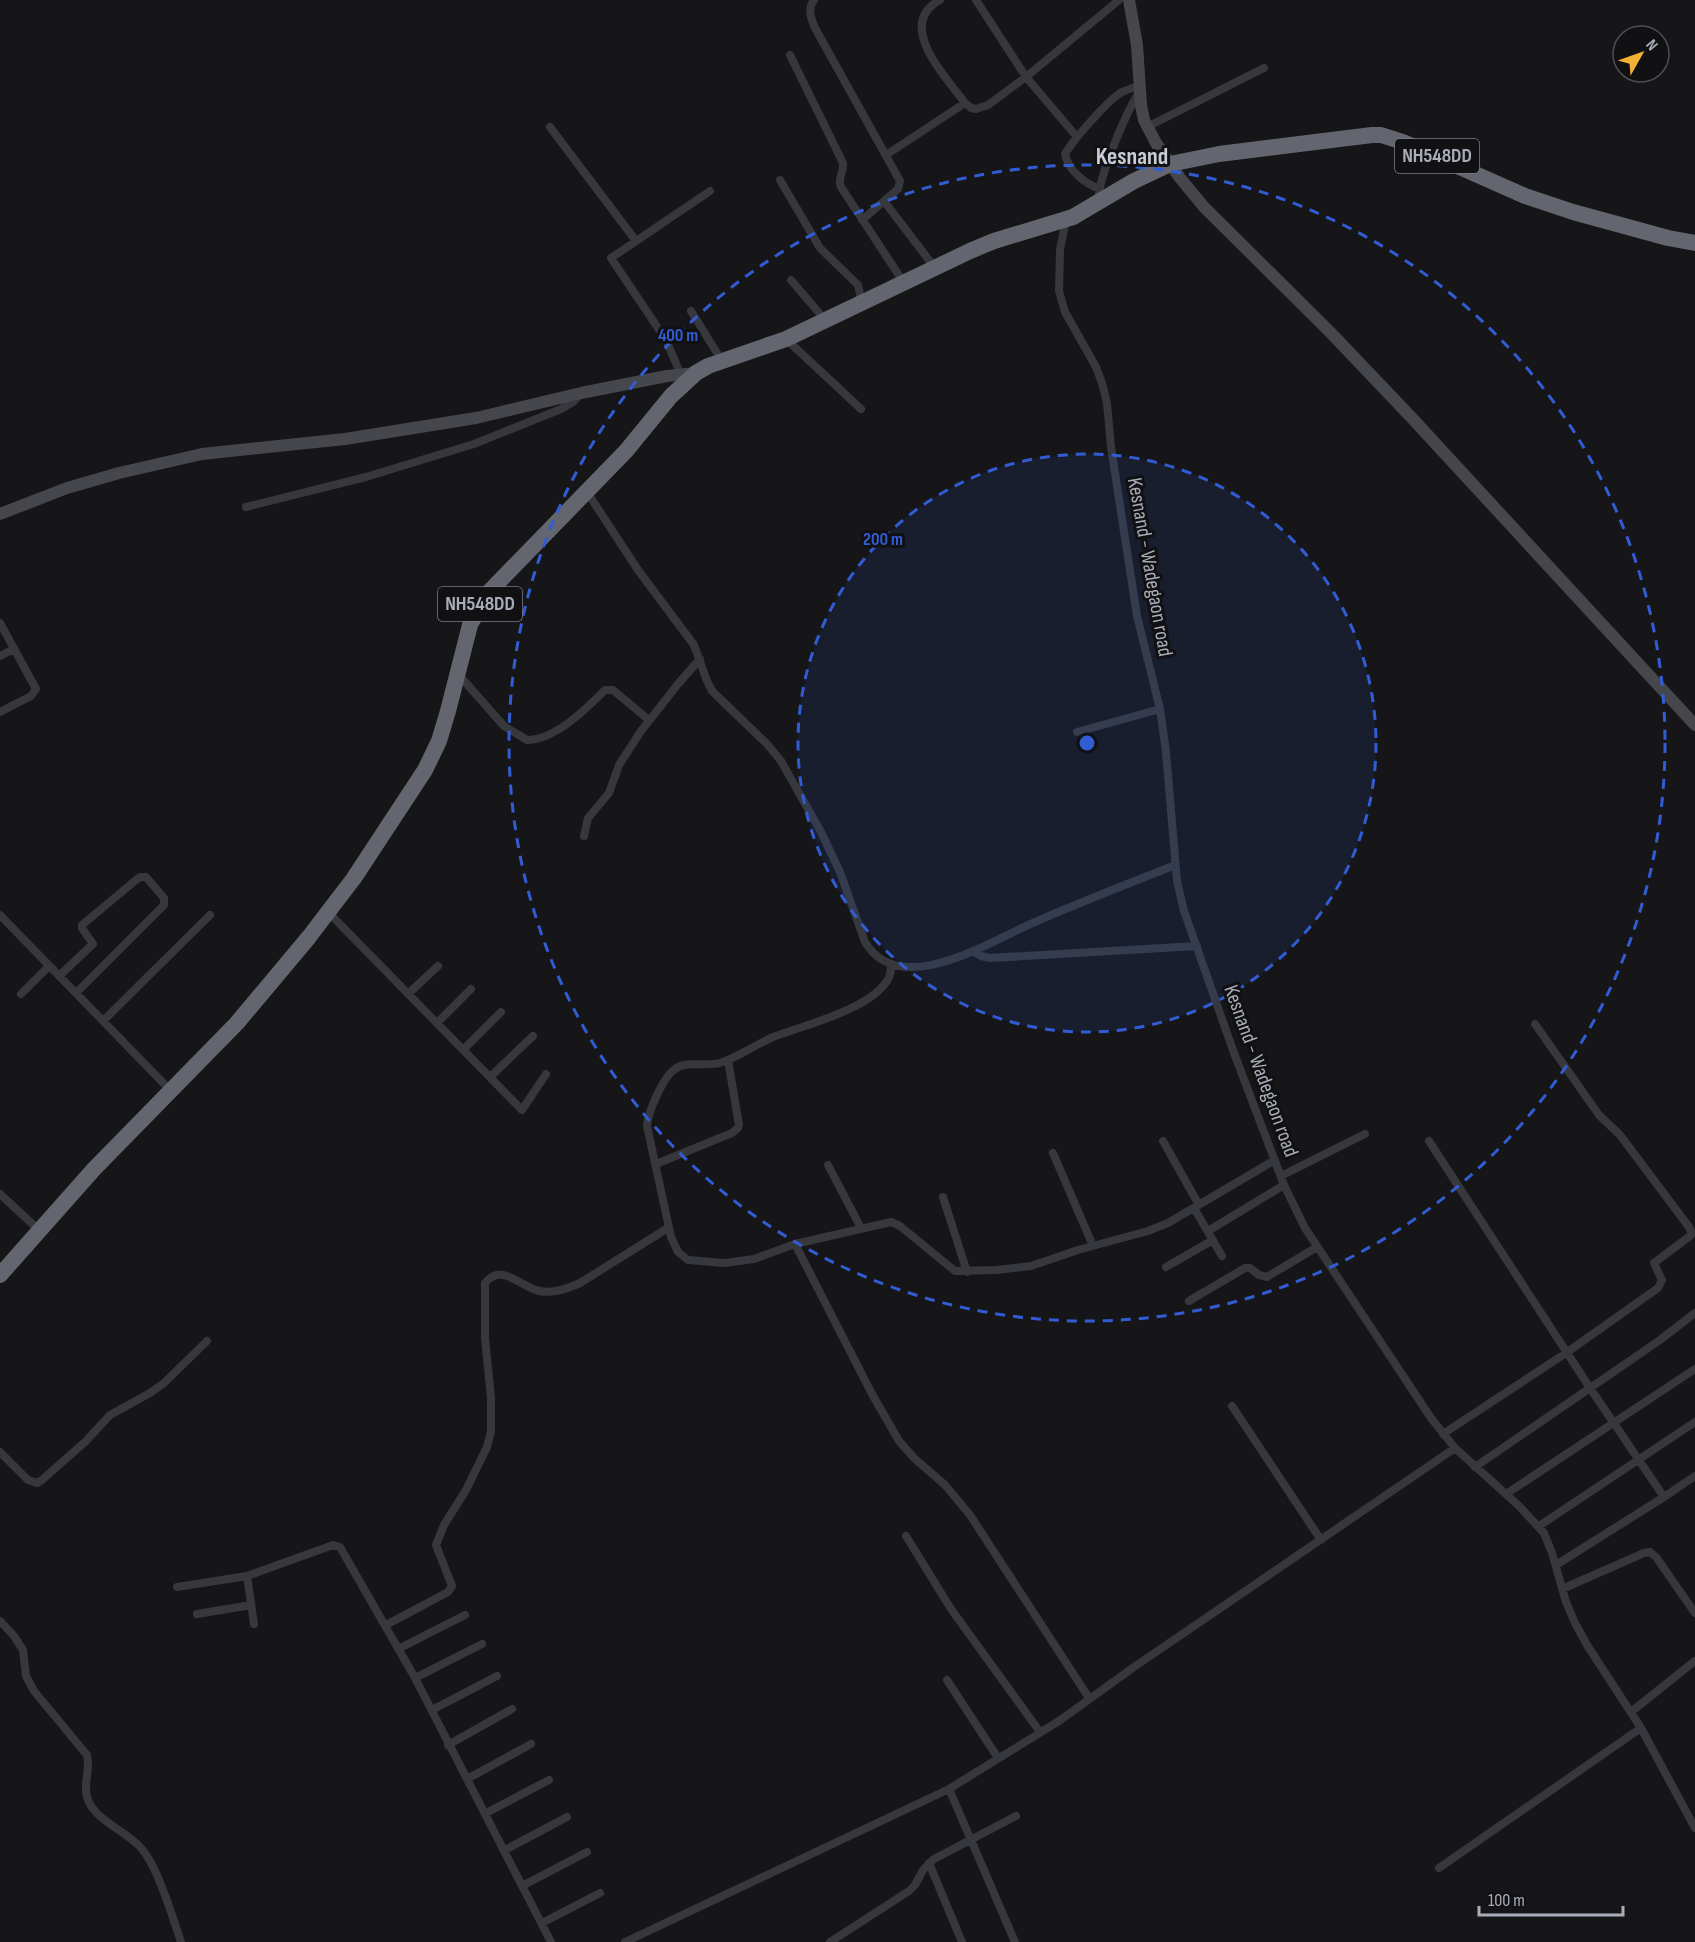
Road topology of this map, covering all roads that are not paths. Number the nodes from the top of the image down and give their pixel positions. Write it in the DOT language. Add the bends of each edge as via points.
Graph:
graph roads {
  1 [pos="814,0"];
  2 [pos="939,0"];
  3 [pos="976,0"];
  4 [pos="1119,0"];
  5 [pos="1130,0"];
  6 [pos="790,55"];
  7 [pos="1264,68"];
  8 [pos="1026,77"];
  9 [pos="1140,88"];
  10 [pos="965,103"];
  11 [pos="550,127"];
  12 [pos="1147,127"];
  13 [pos="1077,137"];
  14 [pos="886,155"];
  15 [pos="1170,164"];
  16 [pos="780,180"];
  17 [pos="710,191"];
  18 [pos="1099,196"];
  19 [pos="884,201"];
  20 [pos="862,219"];
  21 [pos="1066,220"];
  22 [pos="636,241"];
  23 [pos="1695,243"];
  24 [pos="935,268"];
  25 [pos="791,280"];
  26 [pos="904,283"];
  27 [pos="862,303"];
  28 [pos="691,311"];
  29 [pos="826,321"];
  30 [pos="786,339"];
  31 [pos="722,361"];
  32 [pos="688,374"];
  33 [pos="581,393"];
  34 [pos="861,409"];
  35 [pos="587,492"];
  36 [pos="246,507"];
  37 [pos="0,514"];
  38 [pos="0,623"];
  39 [pos="14,649"];
  40 [pos="0,656"];
  41 [pos="700,659"];
  42 [pos="458,674"];
  43 [pos="1160,709"];
  44 [pos="0,712"];
  45 [pos="1693,718"];
  46 [pos="649,720"];
  47 [pos="1077,732"];
  48 [pos="584,836"];
  49 [pos="1175,865"];
  50 [pos="328,912"];
  51 [pos="0,915"];
  52 [pos="210,915"];
  53 [pos="1197,946"];
  54 [pos="973,951"];
  55 [pos="891,964"];
  56 [pos="49,966"];
  57 [pos="438,966"];
  58 [pos="59,976"];
  59 [pos="471,989"];
  60 [pos="76,993"];
  61 [pos="21,994"];
  62 [pos="408,994"];
  63 [pos="501,1012"];
  64 [pos="103,1021"];
  65 [pos="437,1023"];
  66 [pos="1535,1024"];
  67 [pos="533,1036"];
  68 [pos="463,1050"];
  69 [pos="728,1059"];
  70 [pos="546,1074"];
  71 [pos="490,1077"];
  72 [pos="170,1090"];
  73 [pos="1365,1134"];
  74 [pos="1163,1141"];
  75 [pos="1429,1141"];
  76 [pos="1053,1153"];
  77 [pos="1275,1160"];
  78 [pos="656,1164"];
  79 [pos="828,1165"];
  80 [pos="1282,1181"];
  81 [pos="0,1194"];
  82 [pos="943,1197"];
  83 [pos="1197,1207"];
  84 [pos="668,1228"];
  85 [pos="861,1228"];
  86 [pos="40,1231"];
  87 [pos="1208,1231"];
  88 [pos="1213,1240"];
  89 [pos="795,1244"];
  90 [pos="1093,1246"];
  91 [pos="1317,1247"];
  92 [pos="1222,1256"];
  93 [pos="1166,1267"];
  94 [pos="966,1272"];
  95 [pos="0,1275"];
  96 [pos="1189,1301"];
  97 [pos="1695,1313"];
  98 [pos="207,1341"];
  99 [pos="1566,1353"];
  100 [pos="1695,1369"];
  101 [pos="1590,1388"];
  102 [pos="1232,1406"];
  103 [pos="1695,1422"];
  104 [pos="1614,1423"];
  105 [pos="1443,1434"];
  106 [pos="1455,1448"];
  107 [pos="0,1452"];
  108 [pos="1639,1459"];
  109 [pos="1475,1467"];
  110 [pos="1695,1476"];
  111 [pos="1506,1494"];
  112 [pos="1664,1497"];
  113 [pos="1539,1526"];
  114 [pos="906,1536"];
  115 [pos="1321,1540"];
  116 [pos="1556,1565"];
  117 [pos="247,1576"];
  118 [pos="177,1587"];
  119 [pos="1562,1589"];
  120 [pos="251,1605"];
  121 [pos="1695,1613"];
  122 [pos="197,1614"];
  123 [pos="465,1615"];
  124 [pos="0,1621"];
  125 [pos="254,1624"];
  126 [pos="386,1625"];
  127 [pos="482,1644"];
  128 [pos="398,1649"];
  129 [pos="1695,1661"];
  130 [pos="497,1676"];
  131 [pos="415,1678"];
  132 [pos="947,1680"];
  133 [pos="1089,1698"];
  134 [pos="512,1709"];
  135 [pos="432,1710"];
  136 [pos="1631,1712"];
  137 [pos="1641,1728"];
  138 [pos="1040,1732"];
  139 [pos="448,1744"];
  140 [pos="531,1744"];
  141 [pos="998,1758"];
  142 [pos="467,1779"];
  143 [pos="549,1780"];
  144 [pos="949,1790"];
  145 [pos="486,1813"];
  146 [pos="567,1816"];
  147 [pos="1016,1816"];
  148 [pos="1695,1828"];
  149 [pos="971,1840"];
  150 [pos="505,1850"];
  151 [pos="587,1852"];
  152 [pos="929,1863"];
  153 [pos="1439,1868"];
  154 [pos="522,1886"];
  155 [pos="600,1893"];
  156 [pos="542,1923"];
  157 [pos="181,1942"];
  158 [pos="551,1942"];
  159 [pos="625,1942"];
  160 [pos="830,1942"];
  161 [pos="962,1942"];
  162 [pos="1015,1942"];
  1 -- 14 [label="street" via="810,15 815,28"];
  2 -- 10 [label="street" via="925,14 921,27 923,42"];
  3 -- 8 [label="street"];
  4 -- 8 [label="street"];
  5 -- 9 [label="main road"];
  6 -- 20 [label="street" via="843,163 841,187"];
  7 -- 12 [label="street"];
  8 -- 10 [label="street" via="988,105 976,109"];
  8 -- 13 [label="street"];
  9 -- 12 [label="main road"];
  9 -- 13 [label="street" via="1116,96"];
  9 -- 18 [label="street" via="1103,176"];
  10 -- 14 [label="street"];
  11 -- 22 [label="street"];
  12 -- 15 [label="main road"];
  13 -- 18 [label="street" via="1065,156"];
  14 -- 19 [label="street" via="900,181 898,189"];
  15 -- 18 [label="highway, NH548DD"];
  15 -- 23 [label="highway, NH548DD" via="1258,148 1381,135 1525,196 1619,226"];
  15 -- 45 [label="main road" via="1204,207 1330,332"];
  16 -- 27 [label="street" via="820,248 858,285"];
  17 -- 22 [label="street"];
  18 -- 21 [label="highway, NH548DD"];
  19 -- 20 [label="street"];
  19 -- 24 [label="street"];
  20 -- 26 [label="street"];
  21 -- 24 [label="highway, NH548DD" via="994,241"];
  21 -- 43 [label="street, Kesnand - Wadegaon road" via="1059,291 1065,312 1102,382 1137,616"];
  22 -- 32 [label="street" via="611,258"];
  24 -- 26 [label="highway, NH548DD"];
  25 -- 29 [label="street"];
  26 -- 27 [label="highway, NH548DD"];
  27 -- 29 [label="highway, NH548DD"];
  28 -- 31 [label="street"];
  29 -- 30 [label="highway, NH548DD"];
  30 -- 31 [label="highway, NH548DD"];
  30 -- 34 [label="street"];
  31 -- 32 [label="highway, NH548DD"];
  32 -- 33 [label="main road"];
  32 -- 35 [label="highway, NH548DD" via="627,451"];
  33 -- 36 [label="street" via="561,409 474,444 366,477"];
  33 -- 37 [label="main road" via="476,418 345,440 202,454 67,488"];
  35 -- 41 [label="street"];
  35 -- 42 [label="highway, NH548DD" via="486,595 470,625"];
  38 -- 39 [label="street"];
  39 -- 40 [label="street"];
  39 -- 44 [label="street" via="36,689 31,696"];
  41 -- 46 [label="street"];
  41 -- 55 [label="street" via="712,691 781,761 840,872 865,942 871,952"];
  42 -- 46 [label="street" via="504,726 527,740 545,737 571,721 605,690 613,690"];
  42 -- 50 [label="highway, NH548DD" via="439,741 425,770"];
  43 -- 47 [label="street"];
  43 -- 49 [label="street, Kesnand - Wadegaon road"];
  46 -- 48 [label="street" via="619,765 609,793 588,818"];
  49 -- 53 [label="street, Kesnand - Wadegaon road" via="1182,903"];
  49 -- 54 [label="street" via="1033,922"];
  50 -- 62 [label="street"];
  50 -- 72 [label="highway, NH548DD" via="237,1023"];
  51 -- 56 [label="street"];
  52 -- 64 [label="street"];
  53 -- 54 [label="street" via="990,958"];
  53 -- 77 [label="street, Kesnand - Wadegaon road"];
  54 -- 55 [label="street" via="937,964"];
  55 -- 69 [label="street" via="886,982 858,1005"];
  56 -- 58 [label="street"];
  56 -- 61 [label="street"];
  57 -- 62 [label="street"];
  58 -- 60 [label="street"];
  58 -- 60 [label="street" via="93,944 82,925 140,877 146,877 164,898 164,905"];
  59 -- 65 [label="street"];
  60 -- 64 [label="street"];
  62 -- 65 [label="street"];
  63 -- 68 [label="street"];
  64 -- 72 [label="street"];
  65 -- 68 [label="street"];
  66 -- 99 [label="street" via="1599,1115 1620,1135 1692,1233 1654,1263 1661,1285"];
  67 -- 71 [label="street"];
  68 -- 71 [label="street"];
  69 -- 78 [label="street" via="678,1067 668,1076 647,1119"];
  69 -- 78 [label="street" via="738,1128"];
  70 -- 71 [label="street" via="522,1110"];
  72 -- 86 [label="highway, NH548DD"];
  73 -- 80 [label="street"];
  74 -- 83 [label="street"];
  75 -- 99 [label="street"];
  76 -- 90 [label="street"];
  77 -- 80 [label="street, Kesnand - Wadegaon road"];
  77 -- 83 [label="street"];
  78 -- 84 [label="street"];
  79 -- 85 [label="street"];
  80 -- 87 [label="street"];
  80 -- 91 [label="street, Kesnand - Wadegaon road"];
  81 -- 86 [label="street"];
  82 -- 94 [label="street"];
  83 -- 87 [label="street"];
  83 -- 90 [label="street" via="1157,1228"];
  84 -- 89 [label="street" via="678,1252 694,1261 744,1262"];
  84 -- 126 [label="street" via="566,1289 540,1292 498,1273 485,1283 491,1431 487,1447 436,1545 452,1586 448,1592"];
  85 -- 89 [label="street"];
  85 -- 94 [label="street" via="896,1223 951,1269"];
  86 -- 95 [label="highway, NH548DD"];
  87 -- 88 [label="street"];
  88 -- 92 [label="street"];
  88 -- 93 [label="street"];
  89 -- 133 [label="street" via="893,1431 970,1515"];
  90 -- 94 [label="street" via="1031,1266"];
  91 -- 96 [label="street" via="1268,1277 1245,1268"];
  91 -- 105 [label="street, Kesnand - Wadegaon road"];
  97 -- 101 [label="street"];
  98 -- 107 [label="street" via="164,1383 102,1421 86,1441 37,1483 28,1480"];
  99 -- 101 [label="street"];
  99 -- 105 [label="street"];
  100 -- 104 [label="street"];
  101 -- 104 [label="street"];
  101 -- 109 [label="street"];
  102 -- 115 [label="street"];
  103 -- 108 [label="street"];
  104 -- 108 [label="street"];
  104 -- 111 [label="street"];
  105 -- 106 [label="street, Kesnand - Wadegaon road"];
  106 -- 109 [label="street, Kesnand - Wadegaon road"];
  106 -- 115 [label="street"];
  108 -- 112 [label="street"];
  108 -- 113 [label="street"];
  109 -- 111 [label="street, Kesnand - Wadegaon road"];
  110 -- 112 [label="street"];
  111 -- 113 [label="street, Kesnand - Wadegaon road"];
  112 -- 116 [label="street"];
  113 -- 116 [label="street, Kesnand - Wadegaon road"];
  114 -- 138 [label="street" via="951,1609"];
  115 -- 133 [label="street"];
  116 -- 119 [label="street, Kesnand - Wadegaon road"];
  117 -- 118 [label="street"];
  117 -- 120 [label="street"];
  117 -- 126 [label="street" via="339,1546"];
  119 -- 121 [label="street" via="1650,1552"];
  119 -- 136 [label="street, Kesnand - Wadegaon road" via="1587,1645"];
  120 -- 122 [label="street"];
  120 -- 125 [label="street"];
  123 -- 128 [label="street"];
  124 -- 157 [label="street" via="23,1650 26,1676 34,1692 87,1755 86,1793 91,1805 147,1857"];
  126 -- 128 [label="street"];
  127 -- 131 [label="street"];
  128 -- 131 [label="street"];
  129 -- 136 [label="street"];
  130 -- 135 [label="street"];
  131 -- 135 [label="street"];
  132 -- 141 [label="street"];
  133 -- 138 [label="street"];
  134 -- 139 [label="street"];
  135 -- 139 [label="street"];
  136 -- 137 [label="street, Kesnand - Wadegaon road"];
  137 -- 148 [label="street, Kesnand - Wadegaon road"];
  137 -- 153 [label="street"];
  138 -- 141 [label="street"];
  139 -- 142 [label="street"];
  140 -- 142 [label="street"];
  141 -- 144 [label="street"];
  142 -- 145 [label="street"];
  143 -- 145 [label="street"];
  144 -- 149 [label="street"];
  144 -- 159 [label="street"];
  145 -- 150 [label="street"];
  146 -- 150 [label="street"];
  147 -- 149 [label="street"];
  149 -- 152 [label="street"];
  149 -- 162 [label="street"];
  150 -- 154 [label="street"];
  151 -- 154 [label="street"];
  152 -- 160 [label="street" via="909,1891"];
  152 -- 161 [label="street"];
  154 -- 156 [label="street"];
  155 -- 156 [label="street"];
  156 -- 158 [label="street"];
}
